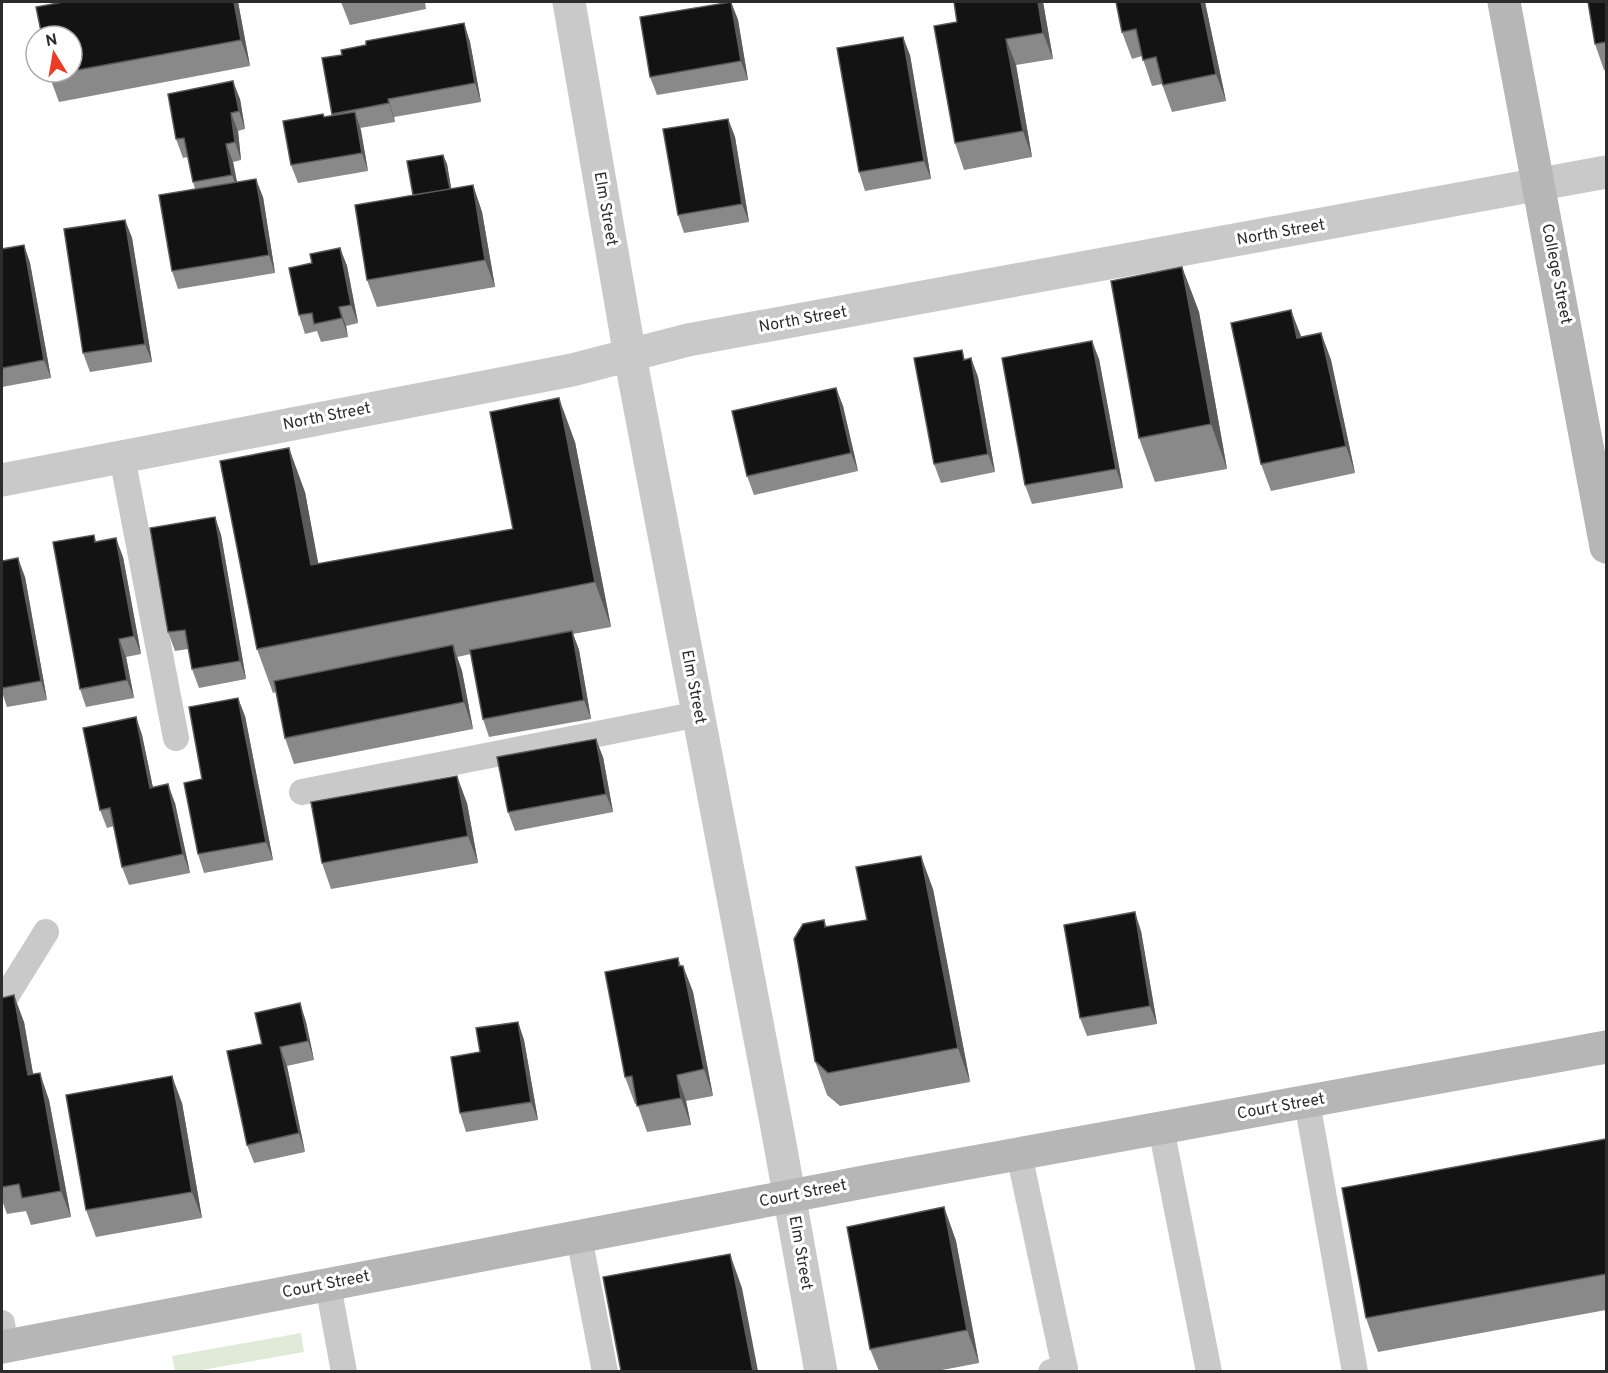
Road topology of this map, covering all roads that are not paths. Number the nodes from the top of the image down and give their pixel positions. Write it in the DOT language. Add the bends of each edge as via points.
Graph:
graph roads {
  1 [pos="569,2"];
  2 [pos="1504,2"];
  3 [pos="1606,172"];
  4 [pos="1539,184"];
  5 [pos="630,356"];
  6 [pos="122,457"];
  7 [pos="2,480"];
  8 [pos="1606,548"];
  9 [pos="699,714"];
  10 [pos="176,738"];
  11 [pos="302,792"];
  12 [pos="46,932"];
  13 [pos="2,1003"];
  14 [pos="1606,1047"];
  15 [pos="1308,1102"];
  16 [pos="1161,1128"];
  17 [pos="1019,1154"];
  18 [pos="790,1197"];
  19 [pos="579,1237"];
  20 [pos="328,1285"];
  21 [pos="3,1339"];
  22 [pos="344,1371"];
  23 [pos="604,1371"];
  24 [pos="821,1371"];
  25 [pos="1051,1371"];
  26 [pos="1209,1371"];
  27 [pos="1355,1371"];
  1 -- 5 [label="street, Elm Street"];
  2 -- 4 [label="street, College Street"];
  3 -- 4 [label="street, North Street"];
  4 -- 5 [label="street, North Street" via="688,340"];
  4 -- 8 [label="street, College Street"];
  5 -- 6 [label="street, North Street"];
  5 -- 9 [label="street, Elm Street"];
  6 -- 7 [label="street, North Street"];
  6 -- 10 [label="lane"];
  9 -- 11 [label="lane"];
  9 -- 18 [label="street, Elm Street"];
  12 -- 13 [label="lane"];
  14 -- 15 [label="street, Court Street"];
  15 -- 16 [label="street, Court Street"];
  15 -- 27 [label="lane"];
  16 -- 17 [label="street, Court Street"];
  16 -- 26 [label="lane"];
  17 -- 18 [label="street, Court Street"];
  17 -- 25 [label="lane" via="1065,1369"];
  18 -- 19 [label="street, Court Street"];
  18 -- 24 [label="street, Elm Street"];
  19 -- 20 [label="street, Court Street"];
  19 -- 23 [label="lane"];
  20 -- 21 [label="street, Court Street"];
  20 -- 22 [label="lane"];
}
